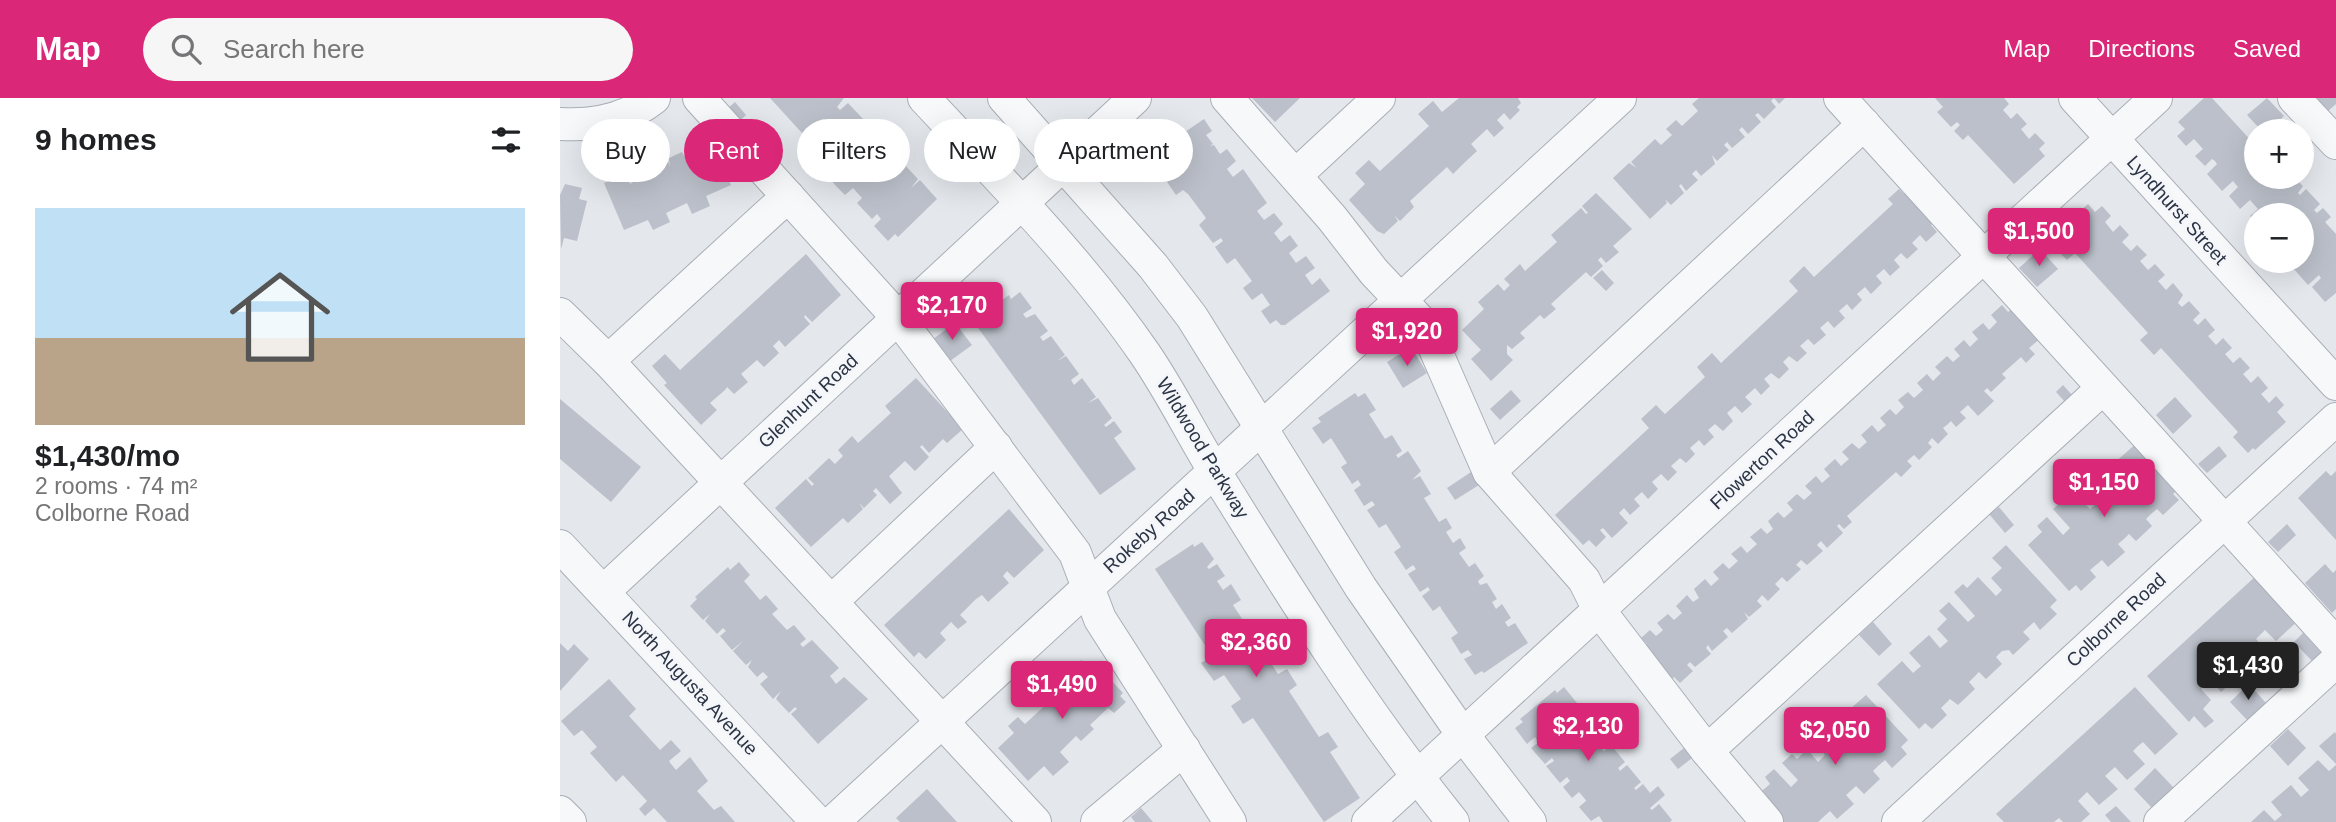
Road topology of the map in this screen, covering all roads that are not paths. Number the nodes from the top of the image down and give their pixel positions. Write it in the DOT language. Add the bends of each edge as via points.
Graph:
graph roads {
  1 [pos="653,98"];
  2 [pos="699,98"];
  3 [pos="924,98"];
  4 [pos="1004,98"];
  5 [pos="1135,98"];
  6 [pos="1227,98"];
  7 [pos="1378,98"];
  8 [pos="1620,98"];
  9 [pos="1840,98"];
  10 [pos="2075,98"];
  11 [pos="2156,98"];
  12 [pos="2294,98"];
  13 [pos="1112,119"];
  14 [pos="560,124"];
  15 [pos="1864,124"];
  16 [pos="1034,131"];
  17 [pos="2112,139"];
  18 [pos="2336,143"];
  19 [pos="1296,176"];
  20 [pos="1045,182"];
  21 [pos="1080,182"];
  22 [pos="788,196"];
  23 [pos="1022,204"];
  24 [pos="1982,258"];
  25 [pos="1401,300"];
  26 [pos="560,314"];
  27 [pos="898,318"];
  28 [pos="608,360"];
  29 [pos="2336,384"];
  30 [pos="2102,389"];
  31 [pos="2336,419"];
  32 [pos="1261,428"];
  33 [pos="996,447"];
  34 [pos="1215,471"];
  35 [pos="1489,472"];
  36 [pos="721,482"];
  37 [pos="2224,521"];
  38 [pos="560,547"];
  39 [pos="1087,587"];
  40 [pos="604,591"];
  41 [pos="831,601"];
  42 [pos="1599,610"];
  43 [pos="2336,644"];
  44 [pos="2336,661"];
  45 [pos="943,721"];
  46 [pos="1463,735"];
  47 [pos="1184,749"];
  48 [pos="1707,751"];
  49 [pos="1417,777"];
  50 [pos="560,812"];
  51 [pos="570,822"];
  52 [pos="817,822"];
  53 [pos="833,822"];
  54 [pos="1035,822"];
  55 [pos="1097,822"];
  56 [pos="1230,822"];
  57 [pos="1368,822"];
  58 [pos="1453,822"];
  59 [pos="1530,822"];
  60 [pos="1767,822"];
  61 [pos="1898,822"];
  62 [pos="2160,822"];
  1 -- 14 [label="street" via="611,120"];
  2 -- 22 [label="street"];
  3 -- 23 [label="street, Wildwood Parkway"];
  4 -- 16 [label="street"];
  5 -- 13 [label="street, Glenhunt Road"];
  6 -- 19 [label="street"];
  7 -- 19 [label="street"];
  8 -- 25 [label="street, Rokeby Road"];
  9 -- 15 [label="street"];
  10 -- 17 [label="street, Lyndhurst Street"];
  11 -- 17 [label="street, Flowerton Road"];
  12 -- 18 [label="street"];
  15 -- 24 [label="street"];
  15 -- 35 [label="street"];
  17 -- 24 [label="street, Flowerton Road"];
  17 -- 29 [label="street, Lyndhurst Street"];
  19 -- 25 [label="street"];
  20 -- 23 [label="street, Glenhunt Road"];
  21 -- 32 [label="street" via="1192,317"];
  22 -- 27 [label="street"];
  22 -- 28 [label="street"];
  23 -- 27 [label="street, Glenhunt Road"];
  23 -- 34 [label="street, Wildwood Parkway" via="1143,352 1172,393"];
  24 -- 30 [label="street"];
  24 -- 42 [label="street, Flowerton Road"];
  25 -- 32 [label="street, Rokeby Road"];
  25 -- 35 [label="street" via="1425,326"];
  26 -- 28 [label="street"];
  27 -- 33 [label="street"];
  27 -- 36 [label="street, Glenhunt Road"];
  28 -- 36 [label="street"];
  30 -- 37 [label="street"];
  30 -- 48 [label="street"];
  31 -- 37 [label="street, Colborne Road"];
  32 -- 34 [label="street, Rokeby Road"];
  32 -- 46 [label="street" via="1361,588"];
  33 -- 39 [label="street" via="1074,552"];
  33 -- 41 [label="street"];
  34 -- 39 [label="street, Rokeby Road"];
  34 -- 49 [label="street, Wildwood Parkway"];
  35 -- 42 [label="street" via="1584,580"];
  36 -- 40 [label="street, Glenhunt Road"];
  36 -- 41 [label="street"];
  37 -- 43 [label="street"];
  37 -- 61 [label="street, Colborne Road"];
  38 -- 40 [label="street, North Augusta Avenue"];
  39 -- 45 [label="street, Rokeby Road"];
  39 -- 47 [label="street" via="1100,619"];
  40 -- 52 [label="street, North Augusta Avenue"];
  41 -- 45 [label="street"];
  42 -- 46 [label="street, Flowerton Road"];
  42 -- 48 [label="street"];
  44 -- 62 [label="street"];
  45 -- 53 [label="street, Rokeby Road"];
  45 -- 54 [label="street"];
  46 -- 49 [label="street, Flowerton Road"];
  46 -- 59 [label="street"];
  47 -- 55 [label="street"];
  47 -- 56 [label="street"];
  48 -- 60 [label="street"];
  49 -- 57 [label="street, Flowerton Road"];
  49 -- 58 [label="street, Wildwood Parkway"];
  50 -- 51 [label="street"];
}
